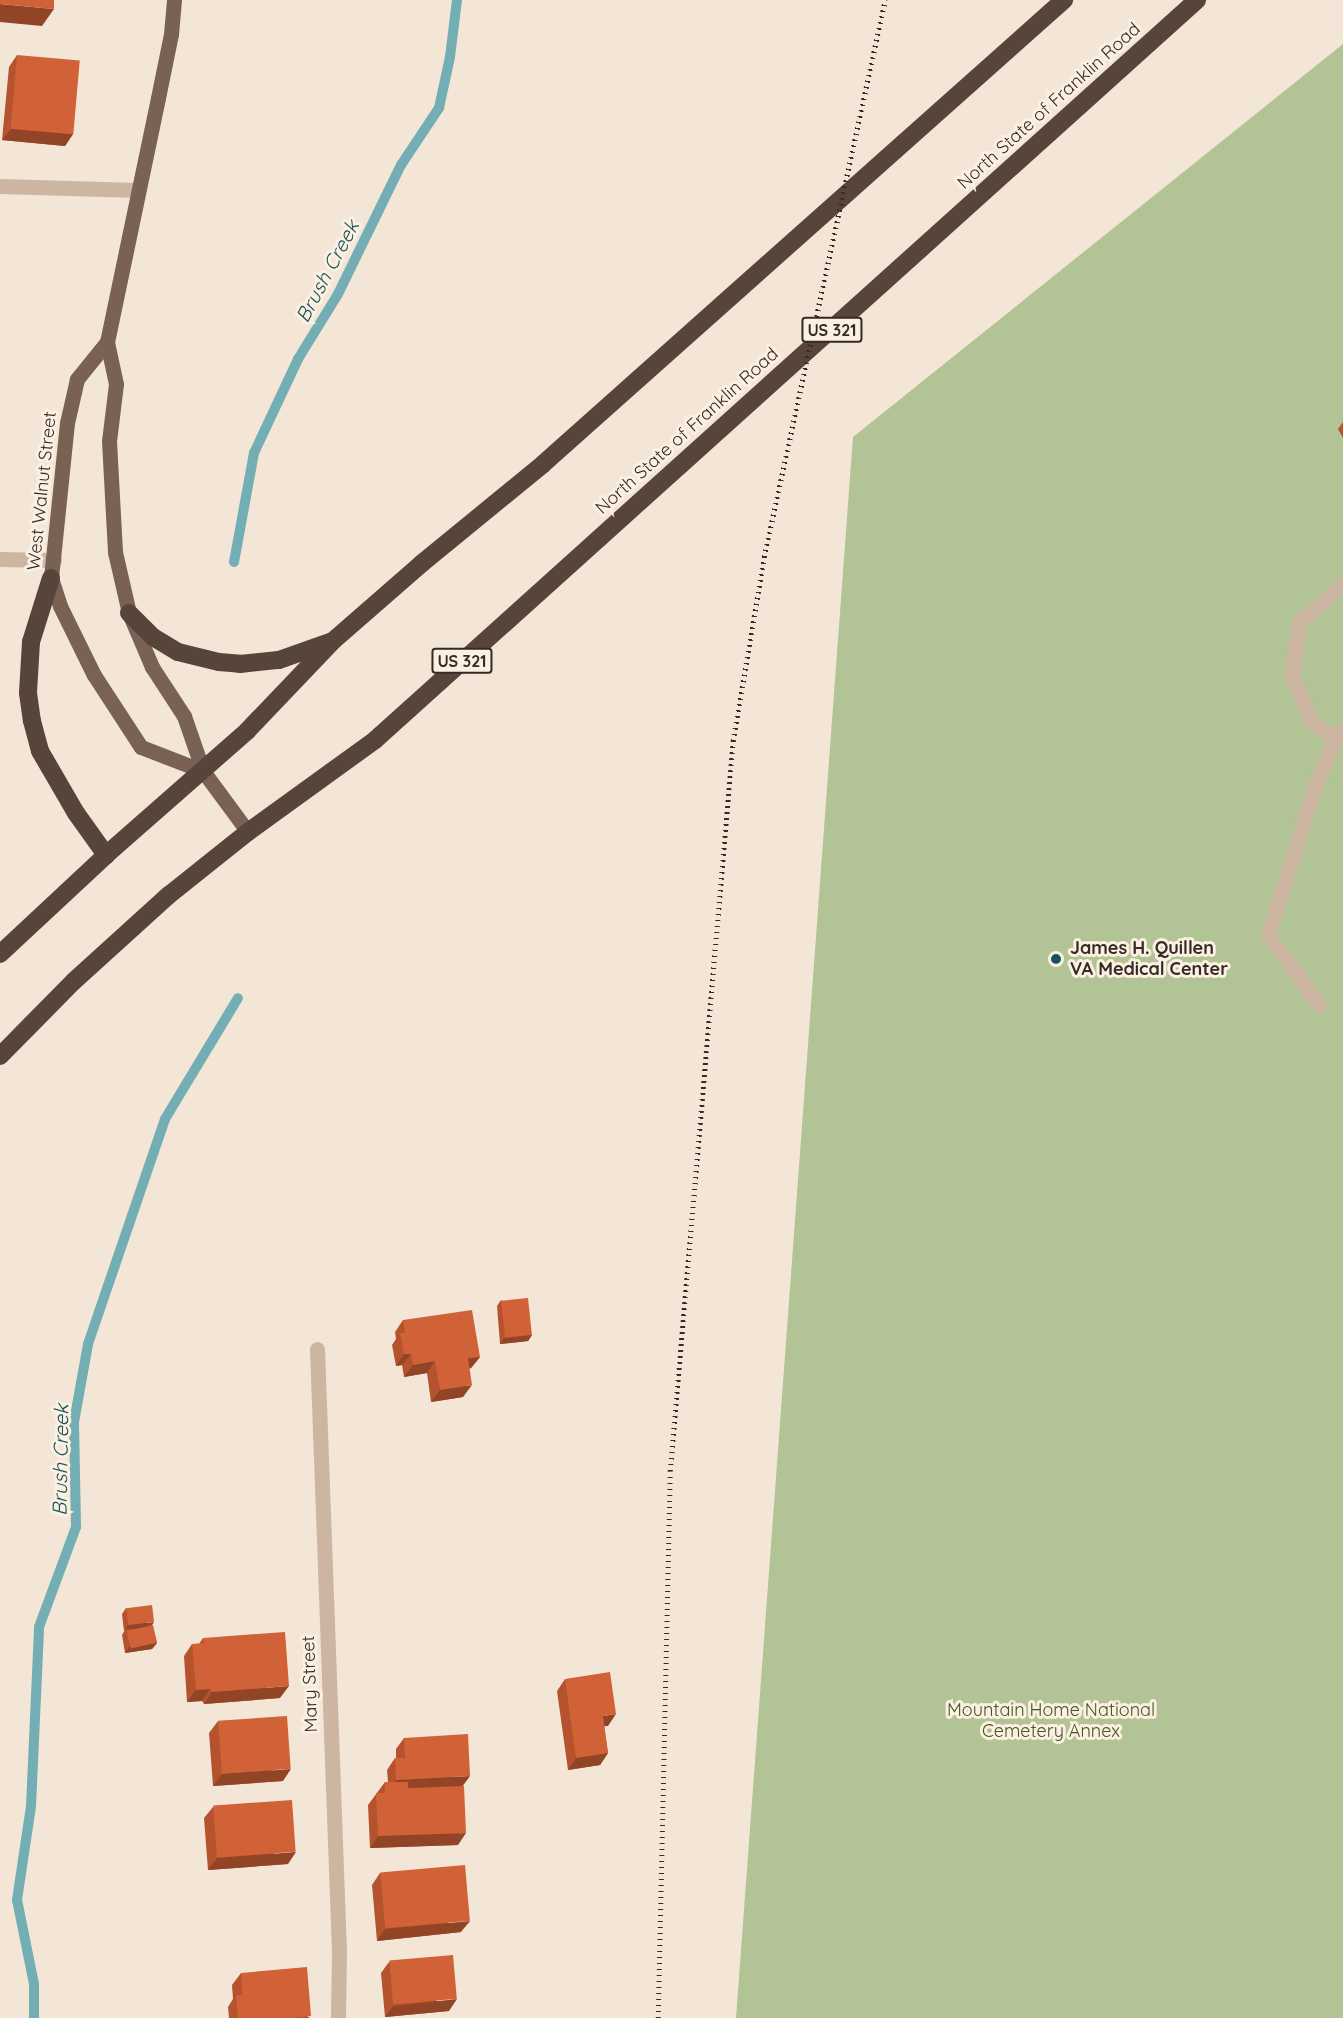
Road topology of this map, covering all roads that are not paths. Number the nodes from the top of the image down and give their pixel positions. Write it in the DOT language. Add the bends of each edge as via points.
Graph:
graph roads {
  1 [pos="174,0"];
  2 [pos="1064,0"];
  3 [pos="1197,0"];
  4 [pos="0,186"];
  5 [pos="138,190"];
  6 [pos="107,342"];
  7 [pos="0,558"];
  8 [pos="53,569"];
  9 [pos="1343,584"];
  10 [pos="129,613"];
  11 [pos="334,640"];
  12 [pos="1339,734"];
  13 [pos="203,771"];
  14 [pos="248,832"];
  15 [pos="106,855"];
  16 [pos="0,954"];
  17 [pos="1319,1005"];
  18 [pos="0,1056"];
  19 [pos="317,1350"];
  20 [pos="338,2018"];
  1 -- 5 [label="main road, West Walnut Street" via="169,45"];
  2 -- 11 [label="highway" via="543,464"];
  3 -- 14 [label="highway, North State of Franklin Road / US 321" via="375,740"];
  4 -- 5 [label="street"];
  5 -- 6 [label="main road, West Walnut Street"];
  6 -- 8 [label="main road, West Walnut Street" via="77,379 64,442"];
  6 -- 10 [label="main road, West Walnut Street" via="116,384 109,441 115,552"];
  7 -- 8 [label="street"];
  8 -- 13 [label="main road, West Walnut Street" via="60,606 94,675 141,747"];
  8 -- 15 [label="highway" via="31,642 28,693 32,721 40,751"];
  9 -- 12 [label="street" via="1299,622 1292,675 1311,720"];
  10 -- 11 [label="highway" via="153,637 178,652 219,662 279,660"];
  10 -- 13 [label="main road, West Walnut Street" via="152,667 184,716"];
  11 -- 13 [label="highway"];
  12 -- 17 [label="street" via="1315,786 1268,935"];
  13 -- 14 [label="main road, West Walnut Street"];
  13 -- 15 [label="highway"];
  14 -- 18 [label="highway, US 321" via="169,895 74,981"];
  15 -- 16 [label="highway"];
  19 -- 20 [label="street, Mary Street" via="339,1951"];
}
